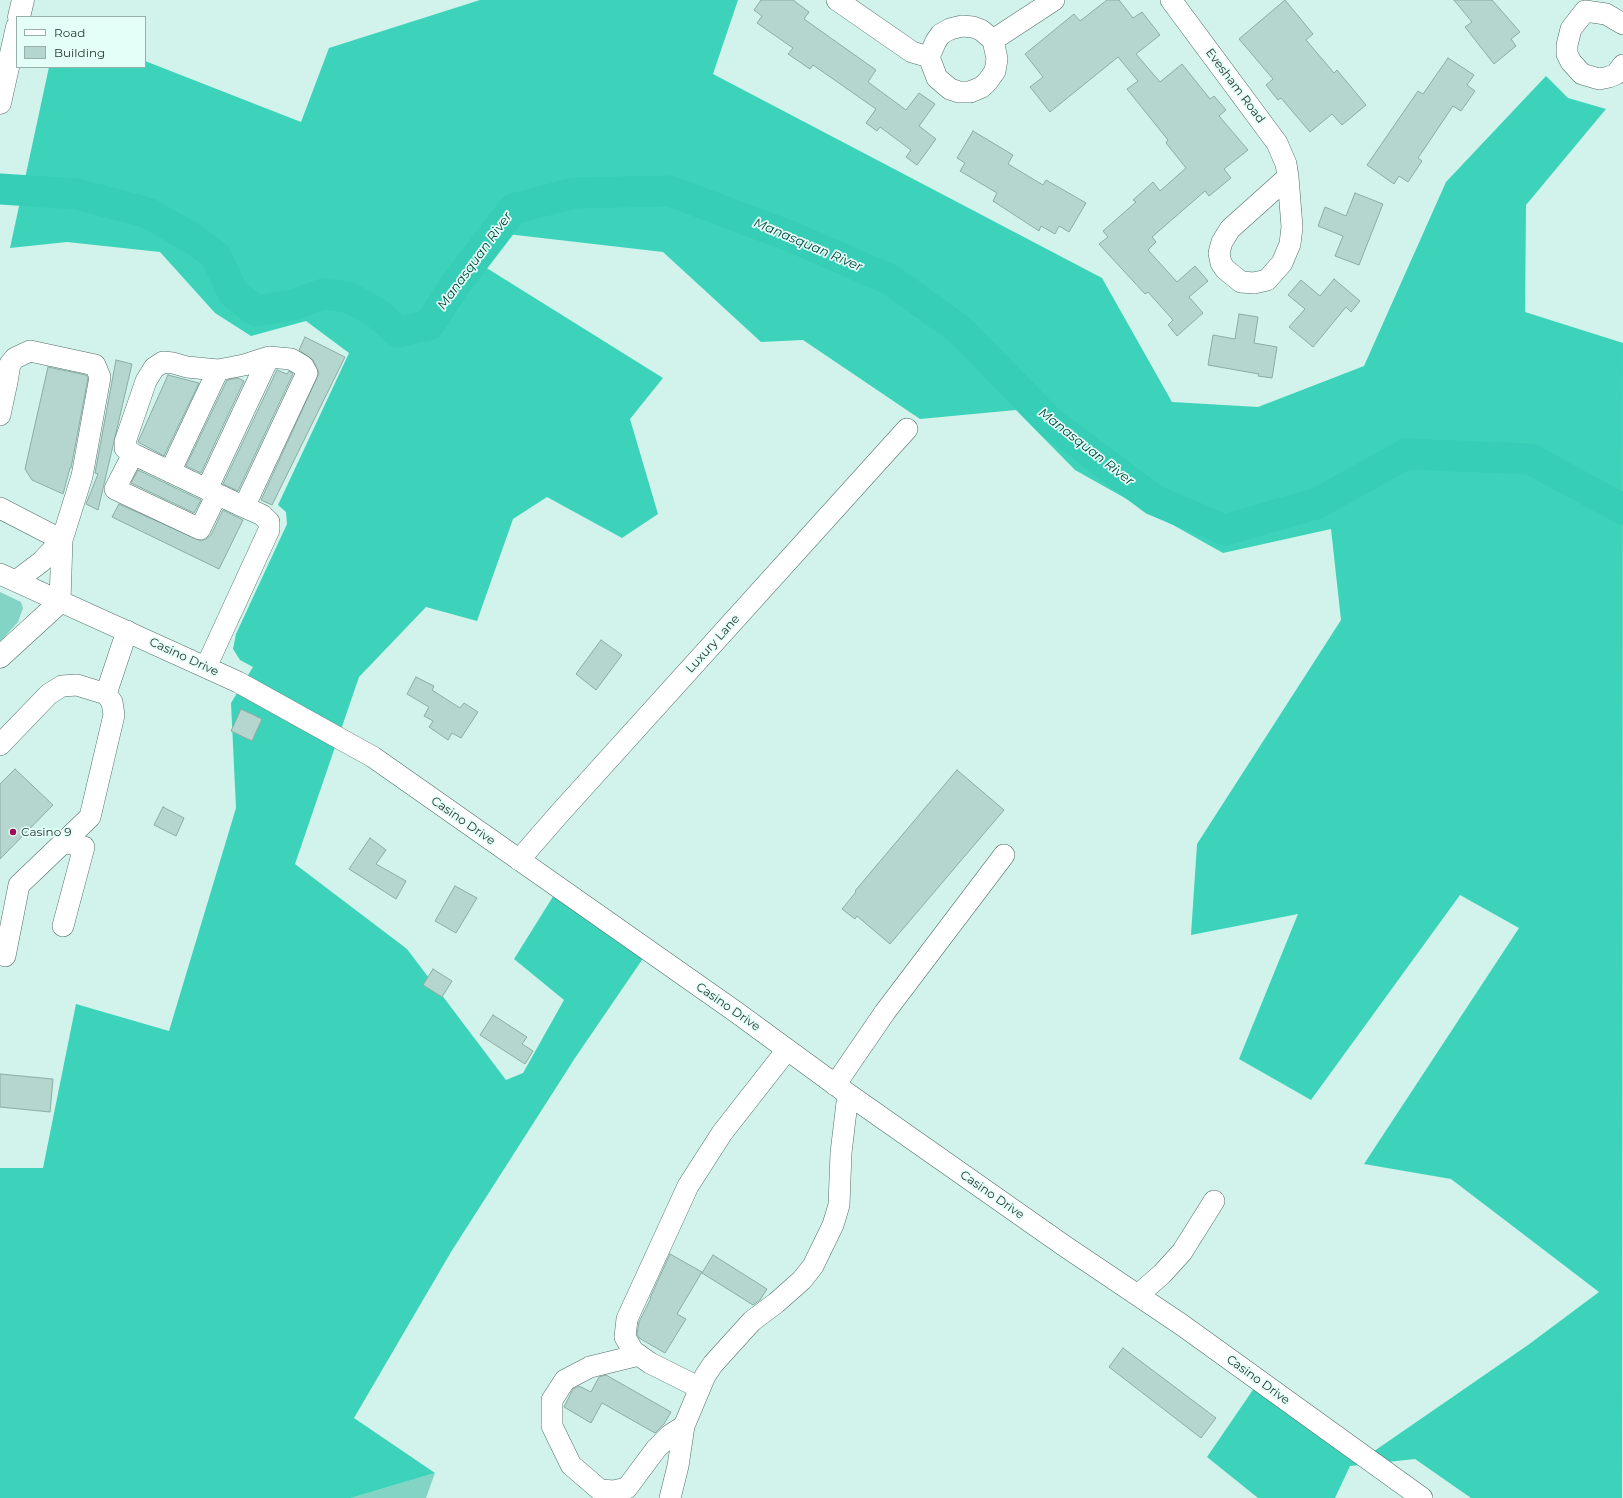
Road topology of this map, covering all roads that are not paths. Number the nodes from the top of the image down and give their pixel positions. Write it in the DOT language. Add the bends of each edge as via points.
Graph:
graph roads {
  1 [pos="23,0"];
  2 [pos="837,0"];
  3 [pos="1054,0"];
  4 [pos="1171,0"];
  5 [pos="1581,6"];
  6 [pos="19,16"];
  7 [pos="1623,24"];
  8 [pos="16,31"];
  9 [pos="993,40"];
  10 [pos="929,57"];
  11 [pos="1623,66"];
  12 [pos="0,103"];
  13 [pos="1288,177"];
  14 [pos="269,357"];
  15 [pos="218,370"];
  16 [pos="6,375"];
  17 [pos="0,415"];
  18 [pos="907,429"];
  19 [pos="133,454"];
  20 [pos="170,472"];
  21 [pos="212,492"];
  22 [pos="244,507"];
  23 [pos="0,508"];
  24 [pos="62,540"];
  25 [pos="8,578"];
  26 [pos="60,602"];
  27 [pos="127,631"];
  28 [pos="0,657"];
  29 [pos="206,667"];
  30 [pos="106,694"];
  31 [pos="0,745"];
  32 [pos="64,842"];
  33 [pos="1004,855"];
  34 [pos="519,860"];
  35 [pos="63,926"];
  36 [pos="5,956"];
  37 [pos="787,1050"];
  38 [pos="841,1089"];
  39 [pos="1214,1201"];
  40 [pos="1138,1295"];
  41 [pos="639,1356"];
  42 [pos="700,1388"];
  43 [pos="684,1426"];
  44 [pos="670,1498"];
  45 [pos="1422,1498"];
  1 -- 6 [label="highway"];
  2 -- 10 [label="street" via="912,52"];
  3 -- 9 [label="street"];
  4 -- 13 [label="street, Evesham Road" via="1277,143 1286,164"];
  5 -- 7 [label="street" via="1606,14"];
  5 -- 11 [label="street" via="1569,36 1567,54 1571,62 1582,74 1599,79 1616,74"];
  8 -- 12 [label="highway"];
  9 -- 10 [label="street" via="973,27 950,29 936,41"];
  9 -- 10 [label="street" via="997,59 995,71 982,87 970,92 959,92 942,84"];
  13 -- 13 [label="street, Evesham Road" via="1292,227 1290,244 1282,264 1267,280 1242,282 1221,263 1219,253 1222,242 1230,229"];
  14 -- 15 [label="street"];
  14 -- 21 [label="street"];
  14 -- 22 [label="street" via="291,359 303,366 307,373"];
  15 -- 19 [label="street" via="187,367 172,362 163,362 154,368 146,381 125,442 125,448"];
  15 -- 20 [label="street"];
  16 -- 17 [label="street"];
  16 -- 24 [label="street" via="15,358 30,351 95,365 100,376 82,476"];
  18 -- 34 [label="street, Luxury Lane"];
  19 -- 20 [label="street"];
  19 -- 21 [label="street" via="115,489 200,529"];
  20 -- 21 [label="street"];
  21 -- 22 [label="street"];
  22 -- 29 [label="street" via="262,515 268,522 269,530"];
  23 -- 24 [label="street"];
  24 -- 25 [label="street" via="41,562"];
  24 -- 26 [label="street"];
  25 -- 26 [label="street, Casino Drive"];
  26 -- 27 [label="street, Casino Drive"];
  26 -- 28 [label="highway"];
  27 -- 29 [label="street, Casino Drive"];
  27 -- 30 [label="street"];
  29 -- 34 [label="street, Casino Drive" via="261,694 373,757"];
  30 -- 31 [label="street" via="77,685 62,686 49,694"];
  30 -- 32 [label="street" via="112,702 114,715 90,817"];
  32 -- 35 [label="street" via="84,847"];
  32 -- 36 [label="street" via="19,885"];
  33 -- 38 [label="street" via="885,1012"];
  34 -- 37 [label="street, Casino Drive"];
  37 -- 38 [label="street, Casino Drive"];
  37 -- 41 [label="street" via="722,1133 688,1186 627,1319 625,1337"];
  38 -- 40 [label="street, Casino Drive"];
  38 -- 42 [label="street" via="838,1205 833,1225 813,1266 802,1280 752,1321 713,1364"];
  39 -- 40 [label="street" via="1182,1252"];
  40 -- 45 [label="street, Casino Drive"];
  41 -- 42 [label="street"];
  41 -- 43 [label="street" via="590,1367 565,1380 552,1400 552,1426 572,1465 600,1490 614,1491 627,1488 656,1449"];
  42 -- 43 [label="street"];
  43 -- 44 [label="street"];
}
